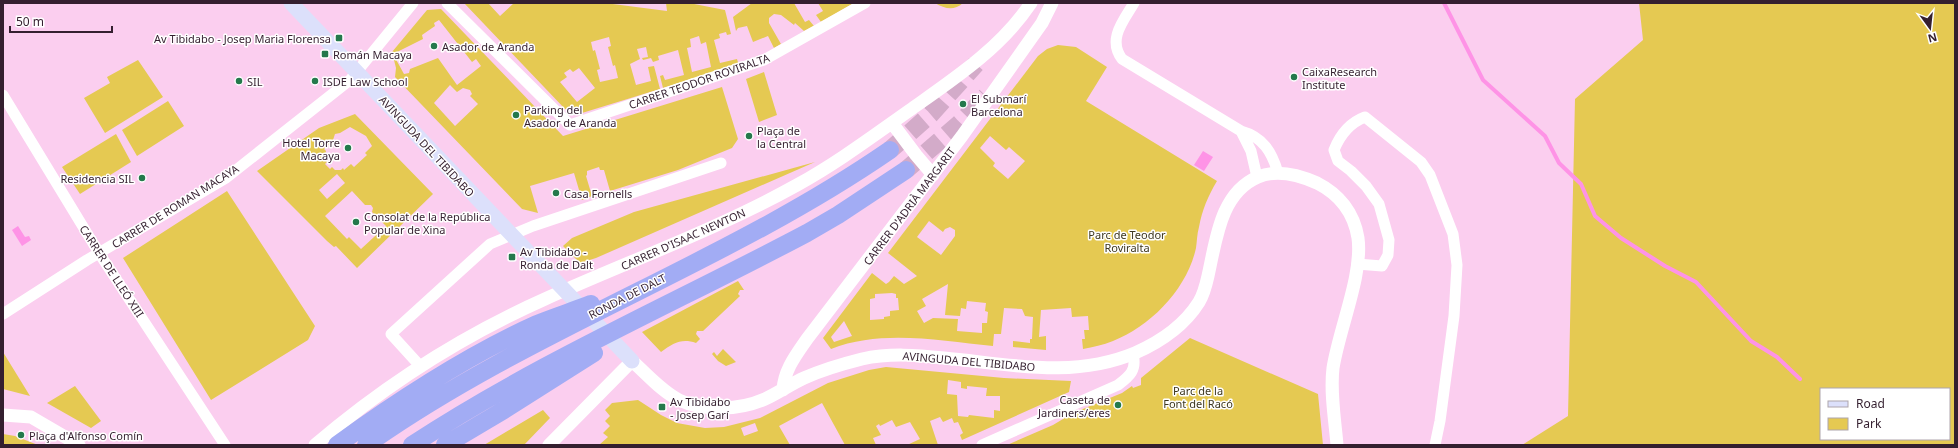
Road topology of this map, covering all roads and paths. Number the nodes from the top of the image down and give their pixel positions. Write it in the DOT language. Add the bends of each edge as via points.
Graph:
graph roads {
  1 [pos="291,3"];
  2 [pos="413,3"];
  3 [pos="448,3"];
  4 [pos="865,3"];
  5 [pos="1031,3"];
  6 [pos="1052,3"];
  7 [pos="1134,3"];
  8 [pos="357,72"];
  9 [pos="3,95"];
  10 [pos="892,123"];
  11 [pos="1241,131"];
  12 [pos="890,150"];
  13 [pos="721,163"];
  14 [pos="906,170"];
  15 [pos="1278,173"];
  16 [pos="933,175"];
  17 [pos="1258,177"];
  18 [pos="510,234"];
  19 [pos="99,253"];
  20 [pos="1357,264"];
  21 [pos="683,268"];
  22 [pos="686,294"];
  23 [pos="568,295"];
  24 [pos="3,314"];
  25 [pos="1133,354"];
  26 [pos="632,361"];
  27 [pos="421,367"];
  28 [pos="783,390"];
  29 [pos="3,408"];
  30 [pos="3,415"];
  31 [pos="31,417"];
  32 [pos="78,445"];
  33 [pos="225,445"];
  34 [pos="315,445"];
  35 [pos="337,445"];
  36 [pos="366,445"];
  37 [pos="412,445"];
  38 [pos="445,445"];
  39 [pos="549,445"];
  40 [pos="982,445"];
  41 [pos="1337,445"];
  42 [pos="1435,445"];
  1 -- 8 [label="main road, AVINGUDA DEL TIBIDABO"];
  2 -- 8 [label="street, CARRER DE ROMAN MACAYA"];
  3 -- 4 [label="street, CARRER TEODOR ROVIRALTA" via="570,125 764,60"];
  5 -- 10 [label="street, CARRER D'ISAAC NEWTON" via="1006,35 973,64"];
  6 -- 16 [label="street, CARRER D'ADRIÀ MARGARIT" via="1042,23"];
  7 -- 11 [label="street" via="1115,38 1116,50 1126,62"];
  8 -- 18 [label="main road, AVINGUDA DEL TIBIDABO"];
  8 -- 19 [label="street, CARRER DE ROMAN MACAYA" via="226,178"];
  9 -- 19 [label="street, CARRER DE LLEÓ XIII"];
  10 -- 16 [label="street"];
  10 -- 23 [label="street, CARRER D'ISAAC NEWTON" via="790,189"];
  11 -- 15 [label="street" via="1255,136 1266,146"];
  11 -- 17 [label="street" via="1251,151"];
  12 -- 21 [label="highway, RONDA DE DALT" via="818,198"];
  13 -- 18 [label="street"];
  14 -- 22 [label="highway" via="838,215"];
  15 -- 17 [label="street, AVINGUDA DEL TIBIDABO"];
  15 -- 20 [label="street, AVINGUDA DEL TIBIDABO" via="1293,175 1325,187 1346,207 1353,217 1357,234"];
  16 -- 28 [label="street, CARRER D'ADRIÀ MARGARIT" via="807,339 790,365 783,382"];
  17 -- 25 [label="street, AVINGUDA DEL TIBIDABO" via="1235,194 1224,212 1199,302 1164,338"];
  18 -- 23 [label="main road, AVINGUDA DEL TIBIDABO"];
  18 -- 27 [label="street" via="490,244 391,334"];
  19 -- 24 [label="street, CARRER DE ROMAN MACAYA"];
  19 -- 33 [label="street, CARRER DE LLEÓ XIII"];
  20 -- 41 [label="street, AVINGUDA DEL TIBIDABO" via="1333,368 1332,388"];
  20 -- 42 [label="street" via="1382,266 1388,255 1389,240 1379,204 1366,186 1338,161 1334,150 1346,130 1355,121 1364,117 1421,162 1430,175 1453,234 1457,265 1454,316"];
  21 -- 35 [label="highway" via="536,325 498,344 384,411"];
  21 -- 36 [label="highway, RONDA DE DALT" via="462,383"];
  22 -- 37 [label="highway" via="508,387"];
  22 -- 38 [label="highway"];
  23 -- 26 [label="main road, AVINGUDA DEL TIBIDABO"];
  23 -- 27 [label="street, CARRER D'ISAAC NEWTON" via="489,328"];
  25 -- 28 [label="street, AVINGUDA DEL TIBIDABO" via="1098,364 1066,369 927,356 870,357 832,367"];
  25 -- 40 [label="street" via="1134,369 1129,377 1118,385"];
  26 -- 28 [label="street, AVINGUDA DEL TIBIDABO" via="680,400 708,408 739,407 761,401"];
  26 -- 39 [label="street"];
  27 -- 34 [label="street, CARRER D'ISAAC NEWTON" via="383,392"];
  29 -- 31 [label="street"];
  30 -- 31 [label="street"];
  31 -- 32 [label="street"];
}
